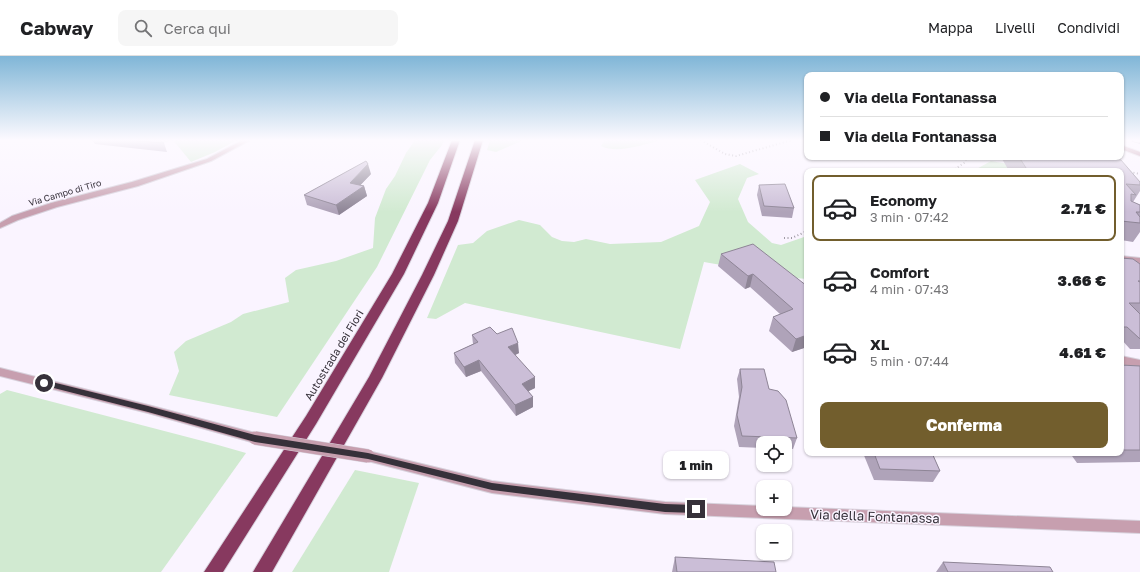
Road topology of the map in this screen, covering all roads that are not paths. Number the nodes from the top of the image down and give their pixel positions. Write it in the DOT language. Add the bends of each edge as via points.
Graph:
graph roads {
  1 [pos="196,164"];
  2 [pos="448,164"];
  3 [pos="471,164"];
  4 [pos="0,226"];
  5 [pos="1124,259"];
  6 [pos="1140,261"];
  7 [pos="1124,361"];
  8 [pos="1140,364"];
  9 [pos="0,372"];
  10 [pos="1140,527"];
  11 [pos="213,572"];
  12 [pos="262,572"];
  1 -- 4 [label="street, Via Campo di Tiro" via="135,184 54,205 15,218"];
  2 -- 11 [label="highway, Autostrada dei Fiori" via="434,203 367,328"];
  3 -- 12 [label="highway" via="453,221 428,275 375,378"];
  5 -- 6 [label="street"];
  7 -- 8 [label="street"];
  9 -- 10 [label="street, Via della Fontanassa, bridge" via="255,438 368,456 492,486 665,508"];
}
